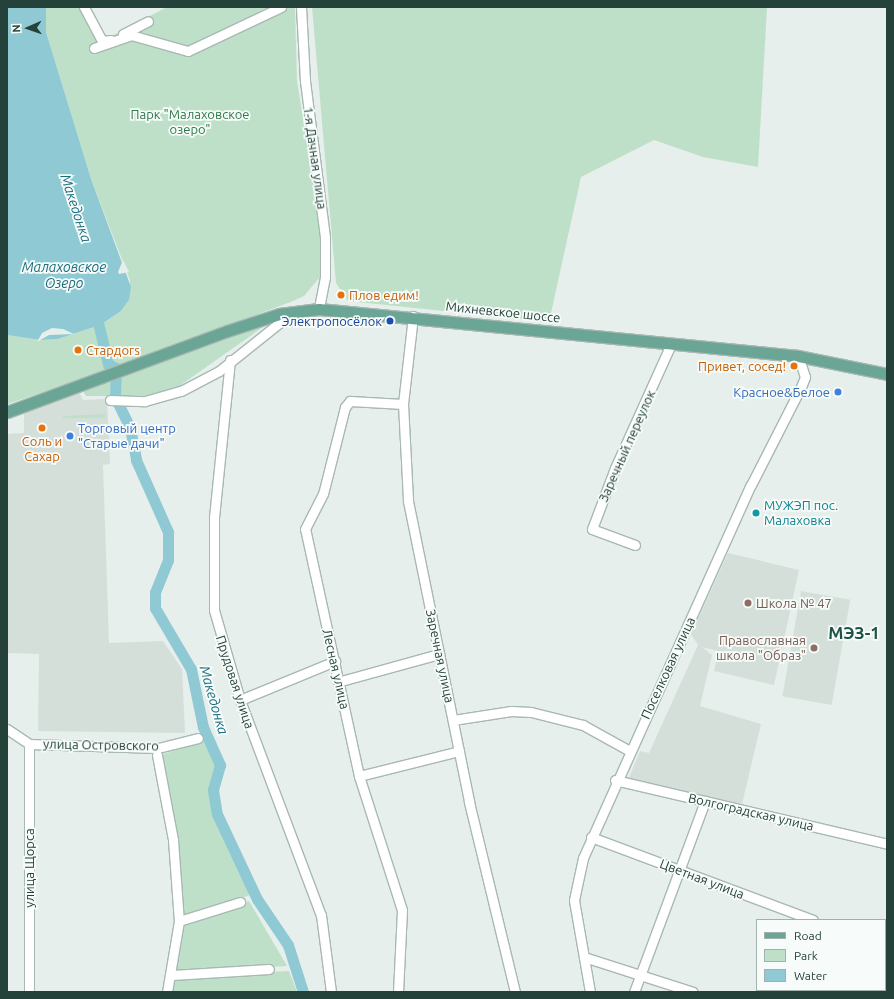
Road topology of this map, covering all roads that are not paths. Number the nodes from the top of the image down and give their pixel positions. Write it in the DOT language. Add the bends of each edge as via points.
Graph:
graph roads {
  1 [pos="84,7"];
  2 [pos="281,7"];
  3 [pos="301,7"];
  4 [pos="148,21"];
  5 [pos="94,48"];
  6 [pos="319,309"];
  7 [pos="294,311"];
  8 [pos="413,316"];
  9 [pos="671,344"];
  10 [pos="798,356"];
  11 [pos="230,360"];
  12 [pos="887,374"];
  13 [pos="110,400"];
  14 [pos="403,404"];
  15 [pos="7,412"];
  16 [pos="635,545"];
  17 [pos="439,654"];
  18 [pos="335,661"];
  19 [pos="341,681"];
  20 [pos="240,700"];
  21 [pos="453,720"];
  22 [pos="7,729"];
  23 [pos="198,738"];
  24 [pos="29,744"];
  25 [pos="459,751"];
  26 [pos="630,751"];
  27 [pos="157,755"];
  28 [pos="358,776"];
  29 [pos="615,780"];
  30 [pos="705,801"];
  31 [pos="591,837"];
  32 [pos="887,844"];
  33 [pos="679,871"];
  34 [pos="240,902"];
  35 [pos="810,919"];
  36 [pos="179,921"];
  37 [pos="584,957"];
  38 [pos="269,969"];
  39 [pos="172,975"];
  40 [pos="642,976"];
  41 [pos="29,992"];
  42 [pos="167,992"];
  43 [pos="330,992"];
  44 [pos="398,992"];
  45 [pos="515,992"];
  46 [pos="590,992"];
  47 [pos="634,992"];
  48 [pos="693,992"];
  1 -- 4 [label="street" via="102,41 108,42"];
  2 -- 5 [label="street" via="188,51 131,35"];
  3 -- 6 [label="street, 1-я Дачная улица" via="305,81 324,237 325,277"];
  6 -- 7 [label="main road, Михневское шоссе"];
  6 -- 8 [label="main road, Михневское шоссе"];
  7 -- 11 [label="street"];
  7 -- 15 [label="main road, Михневское шоссе" via="226,331"];
  8 -- 9 [label="main road, Михневское шоссе"];
  8 -- 14 [label="street, Заречная улица"];
  9 -- 10 [label="main road, Михневское шоссе"];
  9 -- 16 [label="street, Заречный переулок" via="615,468 592,529"];
  10 -- 12 [label="main road, Михневское шоссе"];
  10 -- 26 [label="street, Поселковая улица" via="804,377 801,387 751,485"];
  11 -- 13 [label="street" via="219,371 181,391 145,400"];
  11 -- 20 [label="street, Прудовая улица" via="218,460 213,594 223,648"];
  14 -- 17 [label="street, Заречная улица" via="408,501"];
  14 -- 18 [label="street, Лесная улица" via="350,401 345,407 323,494 306,529"];
  17 -- 19 [label="street"];
  17 -- 21 [label="street, Заречная улица"];
  18 -- 19 [label="street, Лесная улица"];
  18 -- 20 [label="street"];
  19 -- 28 [label="street, Лесная улица"];
  20 -- 43 [label="street, Прудовая улица" via="321,915"];
  21 -- 25 [label="street, Заречная улица"];
  21 -- 26 [label="street" via="511,711 531,712 583,725"];
  22 -- 24 [label="street, улица Островского"];
  23 -- 24 [label="street, улица Островского" via="158,748"];
  24 -- 41 [label="street, улица Щорса"];
  25 -- 28 [label="street"];
  25 -- 45 [label="street, Заречная улица"];
  26 -- 29 [label="street, Поселковая улица"];
  27 -- 36 [label="street" via="173,840"];
  28 -- 44 [label="street, Лесная улица" via="402,910"];
  29 -- 30 [label="street, Волгоградская улица"];
  29 -- 31 [label="street, Поселковая улица"];
  30 -- 32 [label="street, Волгоградская улица"];
  30 -- 33 [label="street"];
  31 -- 33 [label="street, Цветная улица"];
  31 -- 37 [label="street, Поселковая улица" via="574,900"];
  33 -- 35 [label="street, Цветная улица"];
  33 -- 40 [label="street"];
  34 -- 36 [label="street"];
  36 -- 39 [label="street"];
  37 -- 40 [label="street"];
  37 -- 46 [label="street, Поселковая улица"];
  38 -- 39 [label="street"];
  39 -- 42 [label="street"];
  40 -- 47 [label="street"];
  40 -- 48 [label="street"];
}
